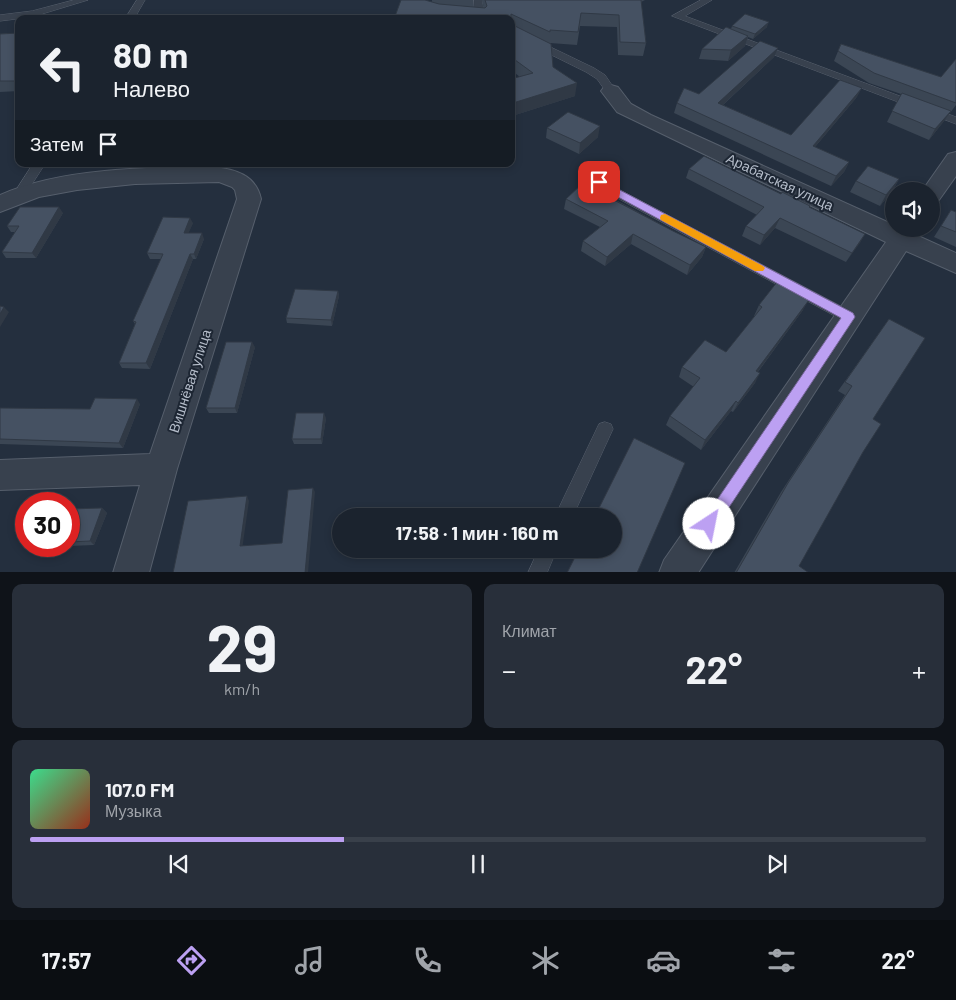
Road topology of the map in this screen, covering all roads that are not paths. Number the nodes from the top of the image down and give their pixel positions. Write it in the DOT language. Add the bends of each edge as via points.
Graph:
graph roads {
  1 [pos="84,0"];
  2 [pos="141,0"];
  3 [pos="478,0"];
  4 [pos="708,0"];
  5 [pos="24,15"];
  6 [pos="132,15"];
  7 [pos="480,15"];
  8 [pos="15,16"];
  9 [pos="0,18"];
  10 [pos="515,33"];
  11 [pos="611,91"];
  12 [pos="956,120"];
  13 [pos="956,160"];
  14 [pos="37,167"];
  15 [pos="599,182"];
  16 [pos="940,182"];
  17 [pos="248,191"];
  18 [pos="10,200"];
  19 [pos="0,222"];
  20 [pos="885,226"];
  21 [pos="902,237"];
  22 [pos="909,237"];
  23 [pos="956,264"];
  24 [pos="849,317"];
  25 [pos="605,429"];
  26 [pos="161,469"];
  27 [pos="0,475"];
  28 [pos="568,508"];
  29 [pos="544,558"];
  30 [pos="131,572"];
  31 [pos="537,572"];
  32 [pos="677,572"];
  1 -- 5 [label="lane"];
  2 -- 6 [label="lane"];
  3 -- 7 [label="lane"];
  4 -- 12 [label="lane" via="677,16"];
  8 -- 9 [label="lane"];
  10 -- 11 [label="lane" via="590,70 601,77"];
  11 -- 20 [label="street, Арабатская улица" via="624,108 644,119"];
  13 -- 16 [label="street"];
  14 -- 18 [label="lane"];
  15 -- 24 [label="lane"];
  17 -- 18 [label="street" via="235,179 219,175 150,175 46,188"];
  17 -- 26 [label="street, Вишнёвая улица" via="249,199"];
  18 -- 19 [label="street"];
  21 -- 24 [label="street"];
  22 -- 23 [label="street, Арабатская улица"];
  24 -- 32 [label="street"];
  25 -- 28 [label="lane"];
  26 -- 27 [label="street"];
  26 -- 30 [label="street, Вишнёвая улица"];
  29 -- 31 [label="lane"];
}
